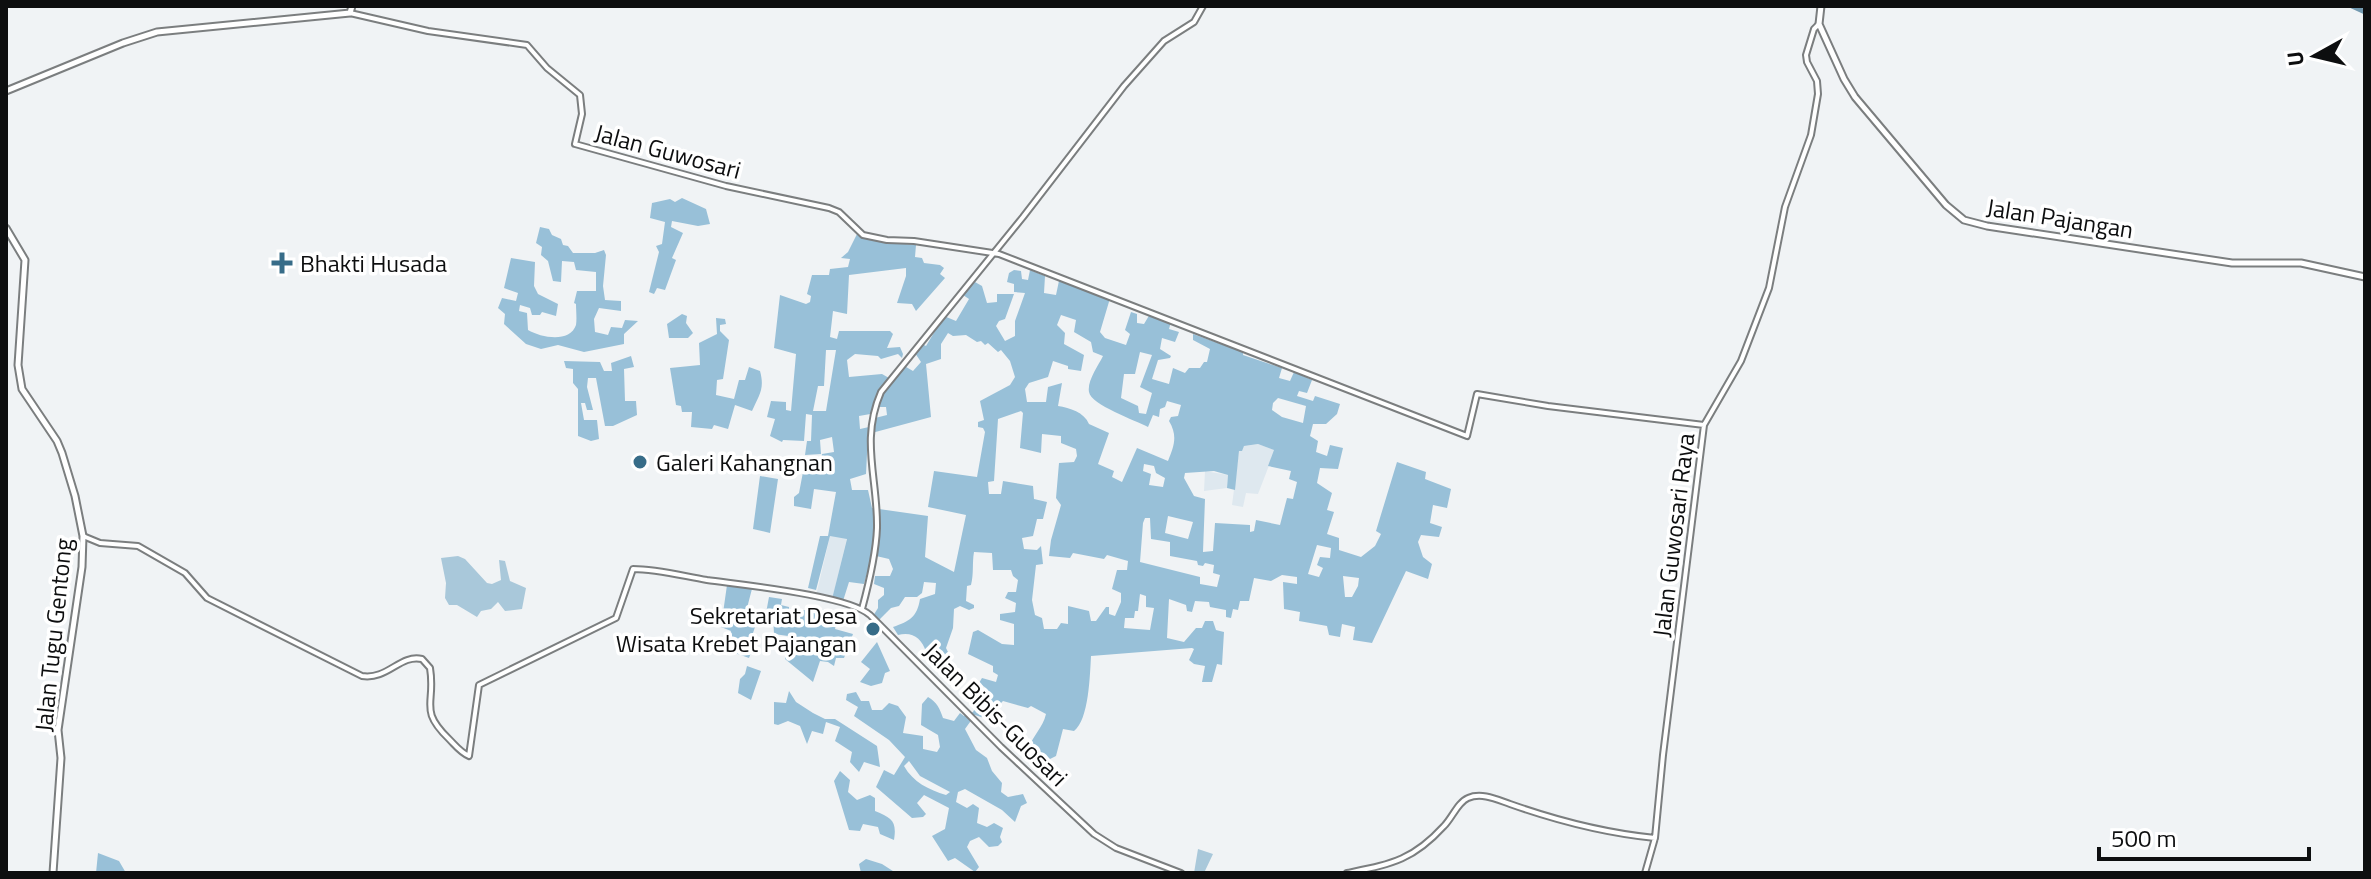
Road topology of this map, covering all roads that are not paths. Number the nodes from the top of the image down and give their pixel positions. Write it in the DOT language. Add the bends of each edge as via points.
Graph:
graph roads {
  1 [pos="352,6"];
  2 [pos="1203,6"];
  3 [pos="1821,6"];
  4 [pos="350,13"];
  5 [pos="1819,24"];
  6 [pos="6,91"];
  7 [pos="6,228"];
  8 [pos="994,253"];
  9 [pos="2365,277"];
  10 [pos="1704,425"];
  11 [pos="83,536"];
  12 [pos="862,609"];
  13 [pos="1655,838"];
  14 [pos="53,873"];
  15 [pos="1181,873"];
  16 [pos="1347,873"];
  17 [pos="1645,873"];
  1 -- 4 [label="main road"];
  2 -- 8 [label="street" via="1190,26 1164,41 1124,86"];
  3 -- 5 [label="main road"];
  4 -- 6 [label="main road" via="157,32"];
  4 -- 8 [label="street, Jalan Guwosari" via="527,45 580,95 575,144 829,208 876,239"];
  5 -- 9 [label="main road, Jalan Pajangan" via="1855,97 1964,220 2232,263 2292,262"];
  5 -- 10 [label="street, Jalan Guwosari Raya" via="1806,55 1818,94 1811,135 1782,215 1769,288 1741,361"];
  7 -- 11 [label="main road, Jalan Tugu Gentong" via="25,260 19,382 57,441"];
  8 -- 10 [label="street" via="1467,436 1477,394"];
  8 -- 12 [label="street" via="876,403 869,455 877,528"];
  10 -- 13 [label="street, Jalan Guwosari Raya"];
  11 -- 12 [label="street" via="138,546 185,573 207,598 362,676 382,675 409,659 422,659 430,668 434,725 469,756 479,685 616,618 633,569"];
  11 -- 14 [label="main road, Jalan Tugu Gentong" via="58,726 61,758"];
  12 -- 15 [label="street, Jalan Bibis-Guosari" via="1107,843"];
  13 -- 16 [label="street" via="1589,828 1473,797 1466,798 1441,830 1410,855 1390,865"];
  13 -- 17 [label="street, Jalan Guwosari Raya"];
}
